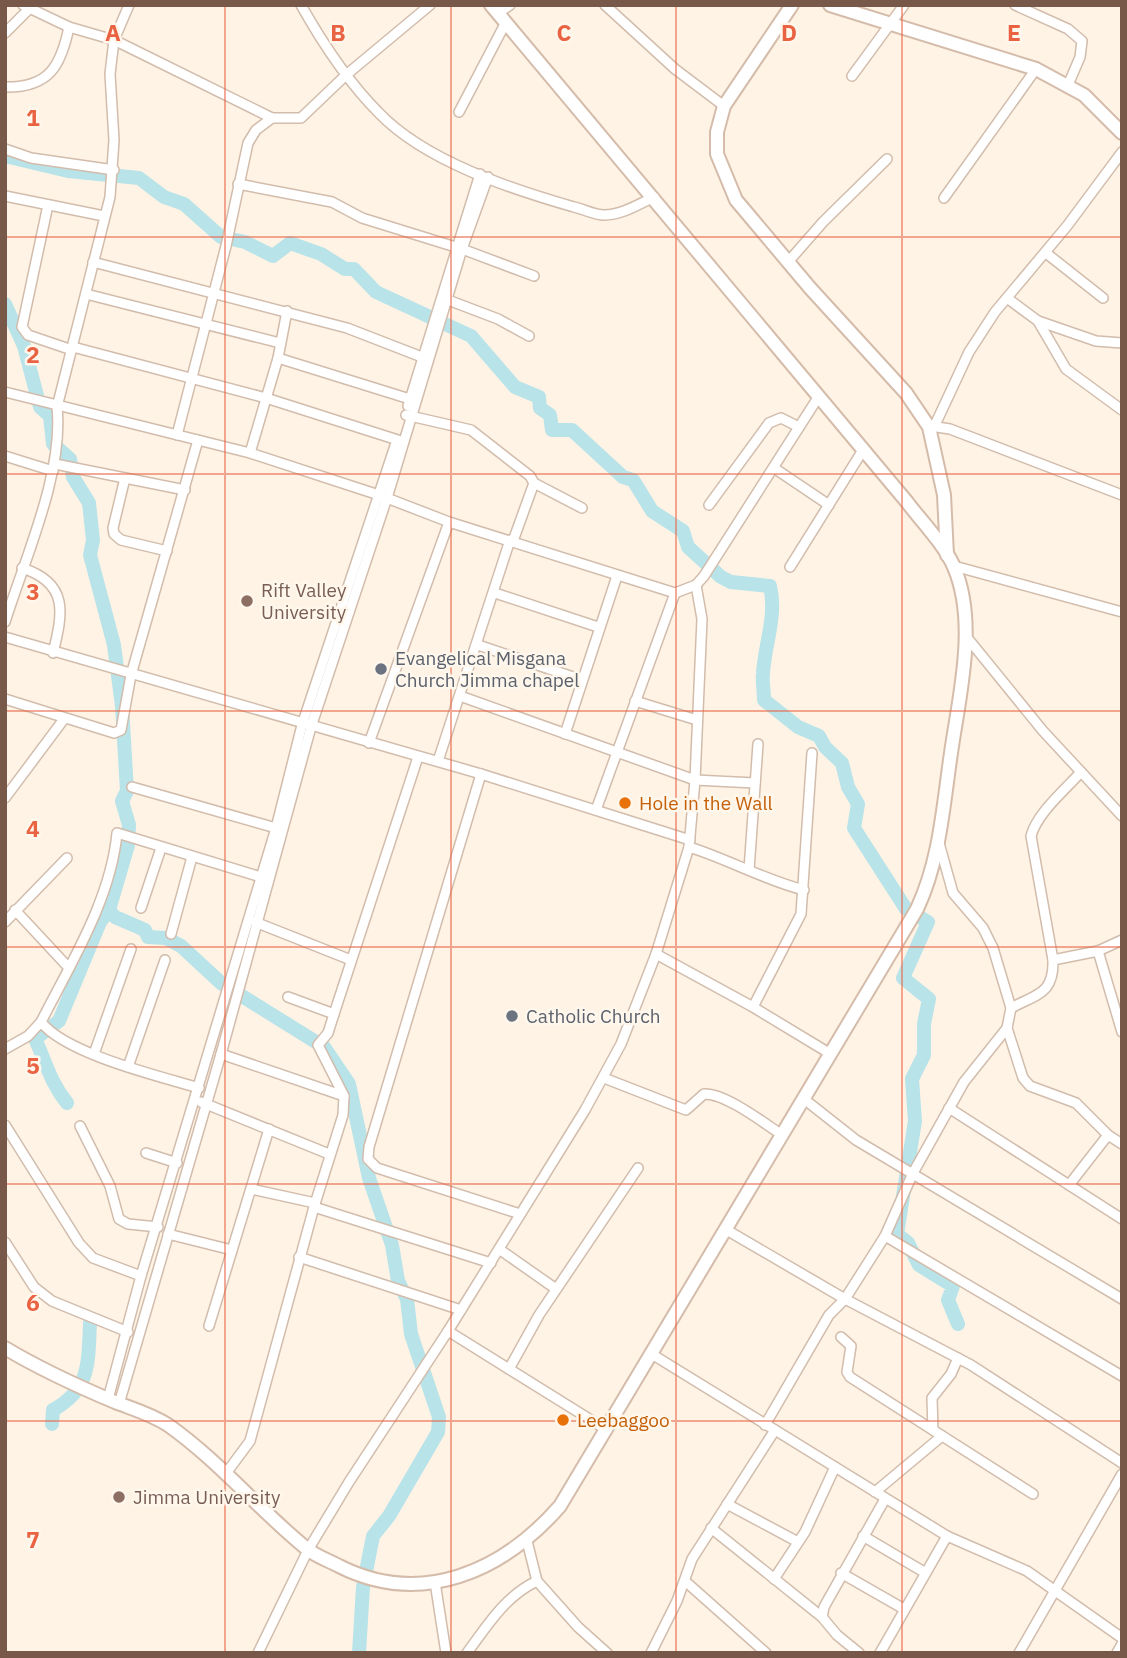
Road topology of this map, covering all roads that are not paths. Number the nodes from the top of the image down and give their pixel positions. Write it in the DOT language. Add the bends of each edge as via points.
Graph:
graph roads {
  1 [pos="130,5"];
  2 [pos="301,5"];
  3 [pos="429,5"];
  4 [pos="510,5"];
  5 [pos="605,5"];
  6 [pos="792,5"];
  7 [pos="830,5"];
  8 [pos="904,5"];
  9 [pos="1014,5"];
  10 [pos="26,8"];
  11 [pos="498,13"];
  12 [pos="888,24"];
  13 [pos="69,27"];
  14 [pos="5,33"];
  15 [pos="114,40"];
  16 [pos="1036,69"];
  17 [pos="346,75"];
  18 [pos="852,76"];
  19 [pos="1068,85"];
  20 [pos="5,87"];
  21 [pos="724,106"];
  22 [pos="459,112"];
  23 [pos="272,118"];
  24 [pos="1122,133"];
  25 [pos="5,149"];
  26 [pos="1122,152"];
  27 [pos="887,159"];
  28 [pos="113,175"];
  29 [pos="484,176"];
  30 [pos="238,184"];
  31 [pos="5,196"];
  32 [pos="654,197"];
  33 [pos="944,198"];
  34 [pos="48,205"];
  35 [pos="104,216"];
  36 [pos="459,249"];
  37 [pos="1046,253"];
  38 [pos="93,262"];
  39 [pos="788,262"];
  40 [pos="534,276"];
  41 [pos="213,291"];
  42 [pos="86,294"];
  43 [pos="1007,298"];
  44 [pos="1103,298"];
  45 [pos="448,300"];
  46 [pos="287,311"];
  47 [pos="1038,321"];
  48 [pos="204,323"];
  49 [pos="529,336"];
  50 [pos="1122,343"];
  51 [pos="280,344"];
  52 [pos="72,348"];
  53 [pos="278,358"];
  54 [pos="426,359"];
  55 [pos="191,377"];
  56 [pos="5,392"];
  57 [pos="819,396"];
  58 [pos="266,398"];
  59 [pos="413,400"];
  60 [pos="57,407"];
  61 [pos="1121,407"];
  62 [pos="408,415"];
  63 [pos="932,426"];
  64 [pos="799,427"];
  65 [pos="950,429"];
  66 [pos="177,435"];
  67 [pos="198,440"];
  68 [pos="400,440"];
  69 [pos="934,446"];
  70 [pos="863,450"];
  71 [pos="250,453"];
  72 [pos="5,456"];
  73 [pos="54,468"];
  74 [pos="774,468"];
  75 [pos="125,478"];
  76 [pos="534,483"];
  77 [pos="185,489"];
  78 [pos="1122,495"];
  79 [pos="383,496"];
  80 [pos="709,505"];
  81 [pos="829,505"];
  82 [pos="582,508"];
  83 [pos="449,522"];
  84 [pos="512,541"];
  85 [pos="167,551"];
  86 [pos="950,561"];
  87 [pos="790,567"];
  88 [pos="22,568"];
  89 [pos="617,576"];
  90 [pos="696,585"];
  91 [pos="495,593"];
  92 [pos="675,593"];
  93 [pos="1122,612"];
  94 [pos="5,622"];
  95 [pos="598,627"];
  96 [pos="965,635"];
  97 [pos="5,638"];
  98 [pos="478,645"];
  99 [pos="53,653"];
  100 [pos="131,675"];
  101 [pos="582,680"];
  102 [pos="460,696"];
  103 [pos="5,699"];
  104 [pos="635,701"];
  105 [pos="64,719"];
  106 [pos="697,720"];
  107 [pos="306,726"];
  108 [pos="565,734"];
  109 [pos="369,743"];
  110 [pos="758,744"];
  111 [pos="615,752"];
  112 [pos="812,753"];
  113 [pos="418,757"];
  114 [pos="438,761"];
  115 [pos="1081,772"];
  116 [pos="481,774"];
  117 [pos="695,780"];
  118 [pos="755,782"];
  119 [pos="132,787"];
  120 [pos="5,798"];
  121 [pos="596,810"];
  122 [pos="1122,816"];
  123 [pos="276,828"];
  124 [pos="689,843"];
  125 [pos="939,843"];
  126 [pos="161,848"];
  127 [pos="192,857"];
  128 [pos="67,859"];
  129 [pos="749,870"];
  130 [pos="261,877"];
  131 [pos="804,890"];
  132 [pos="141,908"];
  133 [pos="15,910"];
  134 [pos="253,921"];
  135 [pos="5,922"];
  136 [pos="171,934"];
  137 [pos="1122,940"];
  138 [pos="131,949"];
  139 [pos="1098,951"];
  140 [pos="656,954"];
  141 [pos="165,960"];
  142 [pos="351,960"];
  143 [pos="1054,960"];
  144 [pos="69,968"];
  145 [pos="288,997"];
  146 [pos="753,1007"];
  147 [pos="1011,1008"];
  148 [pos="334,1014"];
  149 [pos="41,1022"];
  150 [pos="1007,1028"];
  151 [pos="1122,1032"];
  152 [pos="5,1049"];
  153 [pos="94,1054"];
  154 [pos="221,1054"];
  155 [pos="829,1054"];
  156 [pos="128,1067"];
  157 [pos="604,1078"];
  158 [pos="199,1088"];
  159 [pos="344,1096"];
  160 [pos="804,1099"];
  161 [pos="200,1102"];
  162 [pos="949,1108"];
  163 [pos="5,1125"];
  164 [pos="80,1126"];
  165 [pos="269,1129"];
  166 [pos="782,1135"];
  167 [pos="1108,1135"];
  168 [pos="1122,1143"];
  169 [pos="146,1153"];
  170 [pos="329,1154"];
  171 [pos="177,1163"];
  172 [pos="638,1168"];
  173 [pos="913,1173"];
  174 [pos="1069,1185"];
  175 [pos="251,1189"];
  176 [pos="314,1205"];
  177 [pos="520,1214"];
  178 [pos="1122,1219"];
  179 [pos="158,1227"];
  180 [pos="725,1229"];
  181 [pos="167,1234"];
  182 [pos="885,1236"];
  183 [pos="5,1241"];
  184 [pos="499,1249"];
  185 [pos="232,1250"];
  186 [pos="299,1257"];
  187 [pos="491,1263"];
  188 [pos="141,1276"];
  189 [pos="556,1289"];
  190 [pos="845,1299"];
  191 [pos="1122,1300"];
  192 [pos="461,1310"];
  193 [pos="209,1326"];
  194 [pos="449,1331"];
  195 [pos="128,1332"];
  196 [pos="841,1337"];
  197 [pos="5,1348"];
  198 [pos="650,1353"];
  199 [pos="958,1358"];
  200 [pos="509,1369"];
  201 [pos="1122,1376"];
  202 [pos="111,1400"];
  203 [pos="765,1424"];
  204 [pos="607,1430"];
  205 [pos="775,1430"];
  206 [pos="933,1430"];
  207 [pos="942,1436"];
  208 [pos="1121,1462"];
  209 [pos="835,1467"];
  210 [pos="227,1472"];
  211 [pos="1122,1474"];
  212 [pos="875,1492"];
  213 [pos="1033,1494"];
  214 [pos="885,1499"];
  215 [pos="727,1504"];
  216 [pos="711,1528"];
  217 [pos="863,1536"];
  218 [pos="947,1536"];
  219 [pos="527,1541"];
  220 [pos="798,1542"];
  221 [pos="308,1550"];
  222 [pos="924,1572"];
  223 [pos="841,1573"];
  224 [pos="774,1579"];
  225 [pos="537,1581"];
  226 [pos="685,1581"];
  227 [pos="435,1582"];
  228 [pos="1055,1594"];
  229 [pos="904,1609"];
  230 [pos="822,1617"];
  231 [pos="1121,1638"];
  232 [pos="258,1653"];
  233 [pos="446,1653"];
  234 [pos="467,1653"];
  235 [pos="607,1653"];
  236 [pos="651,1653"];
  237 [pos="766,1653"];
  238 [pos="859,1653"];
  239 [pos="880,1653"];
  240 [pos="1019,1653"];
  241 [pos="1117,1653"];
  1 -- 15 [label="street"];
  2 -- 17 [label="street"];
  3 -- 17 [label="street"];
  4 -- 11 [label="street"];
  5 -- 21 [label="street"];
  6 -- 21 [label="street"];
  7 -- 12 [label="street"];
  8 -- 12 [label="street"];
  9 -- 19 [label="street" via="1068,29 1082,41"];
  10 -- 13 [label="street"];
  10 -- 14 [label="street"];
  11 -- 22 [label="street"];
  11 -- 32 [label="street"];
  12 -- 16 [label="street"];
  12 -- 18 [label="street"];
  13 -- 15 [label="street"];
  13 -- 20 [label="street" via="60,61 48,76"];
  15 -- 23 [label="street"];
  15 -- 28 [label="street" via="110,74"];
  16 -- 19 [label="street"];
  16 -- 33 [label="street"];
  17 -- 23 [label="street" via="300,118"];
  17 -- 29 [label="street" via="404,136"];
  19 -- 24 [label="street"];
  21 -- 39 [label="street" via="717,132 722,172 736,200"];
  23 -- 30 [label="street" via="252,135"];
  25 -- 28 [label="street"];
  26 -- 37 [label="street"];
  27 -- 39 [label="street"];
  28 -- 35 [label="street"];
  29 -- 32 [label="street" via="604,215"];
  29 -- 36 [label="street"];
  30 -- 36 [label="street" via="331,202 362,218"];
  30 -- 41 [label="street"];
  31 -- 34 [label="street"];
  32 -- 57 [label="street"];
  34 -- 35 [label="street"];
  34 -- 52 [label="street" via="22,327 28,335"];
  35 -- 38 [label="street"];
  36 -- 40 [label="street"];
  36 -- 45 [label="street"];
  36 -- 54 [label="street"];
  37 -- 43 [label="street"];
  37 -- 44 [label="street"];
  38 -- 41 [label="street"];
  38 -- 42 [label="street"];
  39 -- 63 [label="street"];
  41 -- 46 [label="street"];
  41 -- 48 [label="street"];
  42 -- 48 [label="street"];
  42 -- 52 [label="street"];
  43 -- 47 [label="street"];
  43 -- 63 [label="street" via="969,352"];
  45 -- 49 [label="street"];
  45 -- 54 [label="street"];
  46 -- 51 [label="street"];
  46 -- 54 [label="street" via="347,328"];
  47 -- 50 [label="street" via="1096,341"];
  47 -- 61 [label="street" via="1066,369"];
  48 -- 51 [label="street"];
  48 -- 55 [label="street"];
  51 -- 53 [label="street"];
  52 -- 55 [label="street"];
  52 -- 60 [label="street"];
  53 -- 58 [label="street"];
  53 -- 59 [label="street"];
  54 -- 59 [label="street"];
  55 -- 58 [label="street"];
  55 -- 66 [label="street"];
  56 -- 60 [label="street"];
  57 -- 64 [label="street"];
  57 -- 70 [label="street"];
  58 -- 68 [label="street"];
  58 -- 71 [label="street"];
  59 -- 62 [label="street"];
  60 -- 66 [label="street"];
  60 -- 73 [label="street"];
  62 -- 68 [label="street"];
  62 -- 76 [label="street" via="471,430"];
  63 -- 65 [label="street"];
  63 -- 69 [label="street"];
  64 -- 74 [label="street"];
  64 -- 80 [label="street" via="781,418 769,423"];
  65 -- 69 [label="street"];
  65 -- 78 [label="street"];
  66 -- 67 [label="street"];
  67 -- 71 [label="street"];
  67 -- 77 [label="street"];
  68 -- 79 [label="street"];
  69 -- 86 [label="street"];
  70 -- 81 [label="street"];
  70 -- 86 [label="street"];
  71 -- 79 [label="street"];
  72 -- 73 [label="street"];
  73 -- 75 [label="street"];
  73 -- 88 [label="street"];
  74 -- 81 [label="street"];
  74 -- 90 [label="street"];
  75 -- 77 [label="street"];
  75 -- 85 [label="street" via="114,534 121,540"];
  76 -- 82 [label="street"];
  76 -- 84 [label="street"];
  77 -- 85 [label="street"];
  79 -- 83 [label="street"];
  79 -- 107 [label="street"];
  81 -- 87 [label="street"];
  83 -- 84 [label="street"];
  83 -- 109 [label="street"];
  84 -- 89 [label="street"];
  84 -- 91 [label="street"];
  85 -- 100 [label="street"];
  86 -- 93 [label="street"];
  86 -- 96 [label="street" via="960,585"];
  88 -- 94 [label="street"];
  88 -- 99 [label="street" via="46,578 59,600 62,618"];
  89 -- 92 [label="street"];
  89 -- 95 [label="street"];
  90 -- 92 [label="street"];
  90 -- 106 [label="street" via="702,619"];
  91 -- 95 [label="street"];
  91 -- 98 [label="street"];
  92 -- 104 [label="street"];
  95 -- 101 [label="street"];
  96 -- 115 [label="street"];
  96 -- 125 [label="street"];
  97 -- 99 [label="street"];
  98 -- 101 [label="street"];
  98 -- 102 [label="street"];
  99 -- 100 [label="street"];
  100 -- 105 [label="street" via="122,728 114,733"];
  100 -- 107 [label="street"];
  101 -- 108 [label="street"];
  102 -- 108 [label="street"];
  102 -- 114 [label="street"];
  103 -- 105 [label="street"];
  104 -- 106 [label="street"];
  104 -- 111 [label="street"];
  105 -- 120 [label="street"];
  106 -- 117 [label="street"];
  107 -- 109 [label="street"];
  107 -- 123 [label="street"];
  107 -- 134 [label="street"];
  108 -- 111 [label="street"];
  109 -- 113 [label="street"];
  110 -- 118 [label="street"];
  111 -- 117 [label="street"];
  111 -- 121 [label="street"];
  112 -- 131 [label="street"];
  113 -- 114 [label="street"];
  113 -- 142 [label="street"];
  114 -- 116 [label="street"];
  115 -- 122 [label="street"];
  115 -- 143 [label="street" via="1031,836"];
  116 -- 121 [label="street"];
  116 -- 177 [label="street" via="428,943 369,1159 377,1168"];
  117 -- 118 [label="street"];
  117 -- 124 [label="street"];
  118 -- 129 [label="street"];
  119 -- 123 [label="street"];
  121 -- 124 [label="street"];
  123 -- 130 [label="street"];
  124 -- 129 [label="street"];
  124 -- 140 [label="street"];
  125 -- 147 [label="street" via="953,893 983,928 993,948"];
  125 -- 155 [label="street" via="917,909"];
  126 -- 127 [label="street"];
  126 -- 132 [label="street"];
  126 -- 144 [label="street" via="117,832 103,892"];
  127 -- 130 [label="street"];
  127 -- 136 [label="street"];
  128 -- 133 [label="street"];
  129 -- 131 [label="street"];
  130 -- 134 [label="street"];
  131 -- 146 [label="street" via="801,914"];
  133 -- 135 [label="street"];
  133 -- 144 [label="street"];
  134 -- 142 [label="street"];
  134 -- 154 [label="street"];
  134 -- 158 [label="street"];
  137 -- 139 [label="street"];
  138 -- 153 [label="street"];
  139 -- 143 [label="street"];
  139 -- 151 [label="street"];
  140 -- 146 [label="street"];
  140 -- 157 [label="street"];
  141 -- 156 [label="street"];
  142 -- 148 [label="street"];
  143 -- 147 [label="street" via="1054,979 1048,987"];
  144 -- 149 [label="street"];
  145 -- 148 [label="street"];
  146 -- 155 [label="street"];
  147 -- 150 [label="street"];
  148 -- 159 [label="street" via="318,1045"];
  149 -- 152 [label="street" via="29,1036"];
  149 -- 153 [label="street" via="50,1033"];
  150 -- 162 [label="street"];
  150 -- 167 [label="street" via="1023,1078 1030,1086 1076,1103"];
  153 -- 156 [label="street"];
  154 -- 159 [label="street"];
  154 -- 161 [label="street"];
  155 -- 160 [label="street"];
  156 -- 158 [label="street"];
  157 -- 166 [label="street" via="686,1110 704,1094 711,1094"];
  157 -- 177 [label="street"];
  158 -- 161 [label="street"];
  159 -- 170 [label="street" via="343,1115"];
  160 -- 166 [label="street"];
  160 -- 173 [label="street" via="856,1140"];
  161 -- 165 [label="street"];
  161 -- 171 [label="street"];
  161 -- 181 [label="street"];
  162 -- 173 [label="street"];
  162 -- 174 [label="street"];
  163 -- 188 [label="street" via="79,1243 93,1258"];
  164 -- 179 [label="street" via="110,1186 119,1219"];
  165 -- 170 [label="street"];
  165 -- 175 [label="street"];
  166 -- 180 [label="street"];
  167 -- 168 [label="street"];
  167 -- 174 [label="street"];
  169 -- 171 [label="street"];
  170 -- 176 [label="street"];
  171 -- 179 [label="street"];
  172 -- 189 [label="street"];
  173 -- 182 [label="street"];
  173 -- 191 [label="street"];
  174 -- 178 [label="street"];
  175 -- 176 [label="street"];
  175 -- 185 [label="street"];
  176 -- 186 [label="street"];
  176 -- 187 [label="street"];
  177 -- 184 [label="street"];
  179 -- 188 [label="street"];
  180 -- 190 [label="street"];
  180 -- 198 [label="street"];
  181 -- 185 [label="street"];
  181 -- 202 [label="street"];
  182 -- 190 [label="street"];
  182 -- 201 [label="street"];
  183 -- 195 [label="street" via="34,1287 52,1301"];
  184 -- 187 [label="street"];
  184 -- 189 [label="street"];
  185 -- 193 [label="street"];
  186 -- 192 [label="street"];
  186 -- 210 [label="street" via="250,1441"];
  187 -- 192 [label="street"];
  188 -- 195 [label="street"];
  189 -- 200 [label="street"];
  190 -- 199 [label="street"];
  190 -- 203 [label="street" via="829,1315"];
  192 -- 194 [label="street"];
  194 -- 200 [label="street"];
  194 -- 221 [label="street"];
  195 -- 202 [label="street"];
  196 -- 206 [label="street" via="851,1346 850,1377"];
  197 -- 202 [label="street"];
  198 -- 203 [label="street"];
  198 -- 204 [label="street"];
  199 -- 206 [label="street" via="932,1398"];
  199 -- 208 [label="street"];
  200 -- 204 [label="street"];
  202 -- 210 [label="street" via="166,1424"];
  203 -- 205 [label="street"];
  204 -- 219 [label="street" via="560,1506"];
  205 -- 209 [label="street"];
  205 -- 215 [label="street"];
  206 -- 207 [label="street"];
  207 -- 212 [label="street"];
  207 -- 213 [label="street"];
  209 -- 212 [label="street"];
  209 -- 220 [label="street"];
  210 -- 221 [label="street"];
  211 -- 228 [label="street"];
  212 -- 214 [label="street"];
  214 -- 217 [label="street"];
  214 -- 218 [label="street"];
  215 -- 216 [label="street"];
  215 -- 220 [label="street"];
  216 -- 224 [label="street"];
  216 -- 226 [label="street"];
  217 -- 222 [label="street"];
  217 -- 223 [label="street"];
  218 -- 222 [label="street"];
  218 -- 228 [label="street" via="1027,1571"];
  219 -- 225 [label="street"];
  219 -- 227 [label="street" via="486,1567"];
  220 -- 224 [label="street"];
  221 -- 227 [label="street" via="355,1574 392,1582"];
  221 -- 232 [label="street"];
  222 -- 229 [label="street"];
  223 -- 229 [label="street"];
  223 -- 230 [label="street"];
  224 -- 230 [label="street"];
  225 -- 234 [label="street" via="513,1595"];
  225 -- 235 [label="street"];
  226 -- 236 [label="street"];
  226 -- 237 [label="street"];
  227 -- 233 [label="street"];
  228 -- 231 [label="street"];
  228 -- 240 [label="street"];
  229 -- 239 [label="street"];
  230 -- 238 [label="street"];
  231 -- 241 [label="street"];
}
